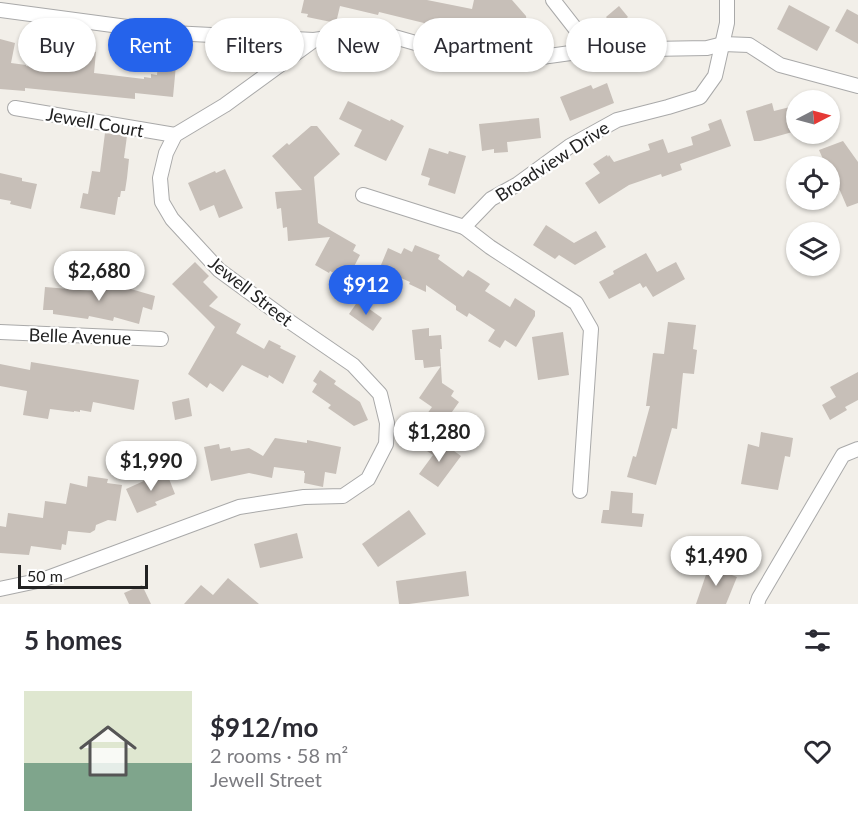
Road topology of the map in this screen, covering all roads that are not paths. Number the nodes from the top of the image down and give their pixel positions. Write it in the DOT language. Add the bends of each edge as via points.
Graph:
graph roads {
  1 [pos="553,0"];
  2 [pos="727,0"];
  3 [pos="0,10"];
  4 [pos="567,18"];
  5 [pos="314,40"];
  6 [pos="723,44"];
  7 [pos="667,49"];
  8 [pos="566,54"];
  9 [pos="858,86"];
  10 [pos="15,108"];
  11 [pos="175,135"];
  12 [pos="363,195"];
  13 [pos="464,227"];
  14 [pos="0,332"];
  15 [pos="161,339"];
  16 [pos="858,449"];
  17 [pos="580,491"];
  18 [pos="0,589"];
  19 [pos="757,604"];
  1 -- 4 [label="street"];
  2 -- 6 [label="street"];
  3 -- 5 [label="street" via="172,33"];
  5 -- 8 [label="street" via="360,33 384,34 490,62 519,62"];
  5 -- 11 [label="street" via="225,105"];
  6 -- 7 [label="street"];
  6 -- 9 [label="street" via="749,45 780,65"];
  6 -- 13 [label="street, Broadview Drive" via="716,76 700,97 617,120 491,199"];
  10 -- 11 [label="street, Jewell Court"];
  11 -- 18 [label="street, Jewell Street" via="160,178 162,202 172,219 219,270 353,365 380,394 387,423 386,444 368,479 343,496 304,496 239,507 42,580"];
  12 -- 13 [label="street"];
  13 -- 17 [label="street" via="576,303 591,329"];
  14 -- 15 [label="street, Belle Avenue"];
  16 -- 19 [label="street" via="843,455"];
}
